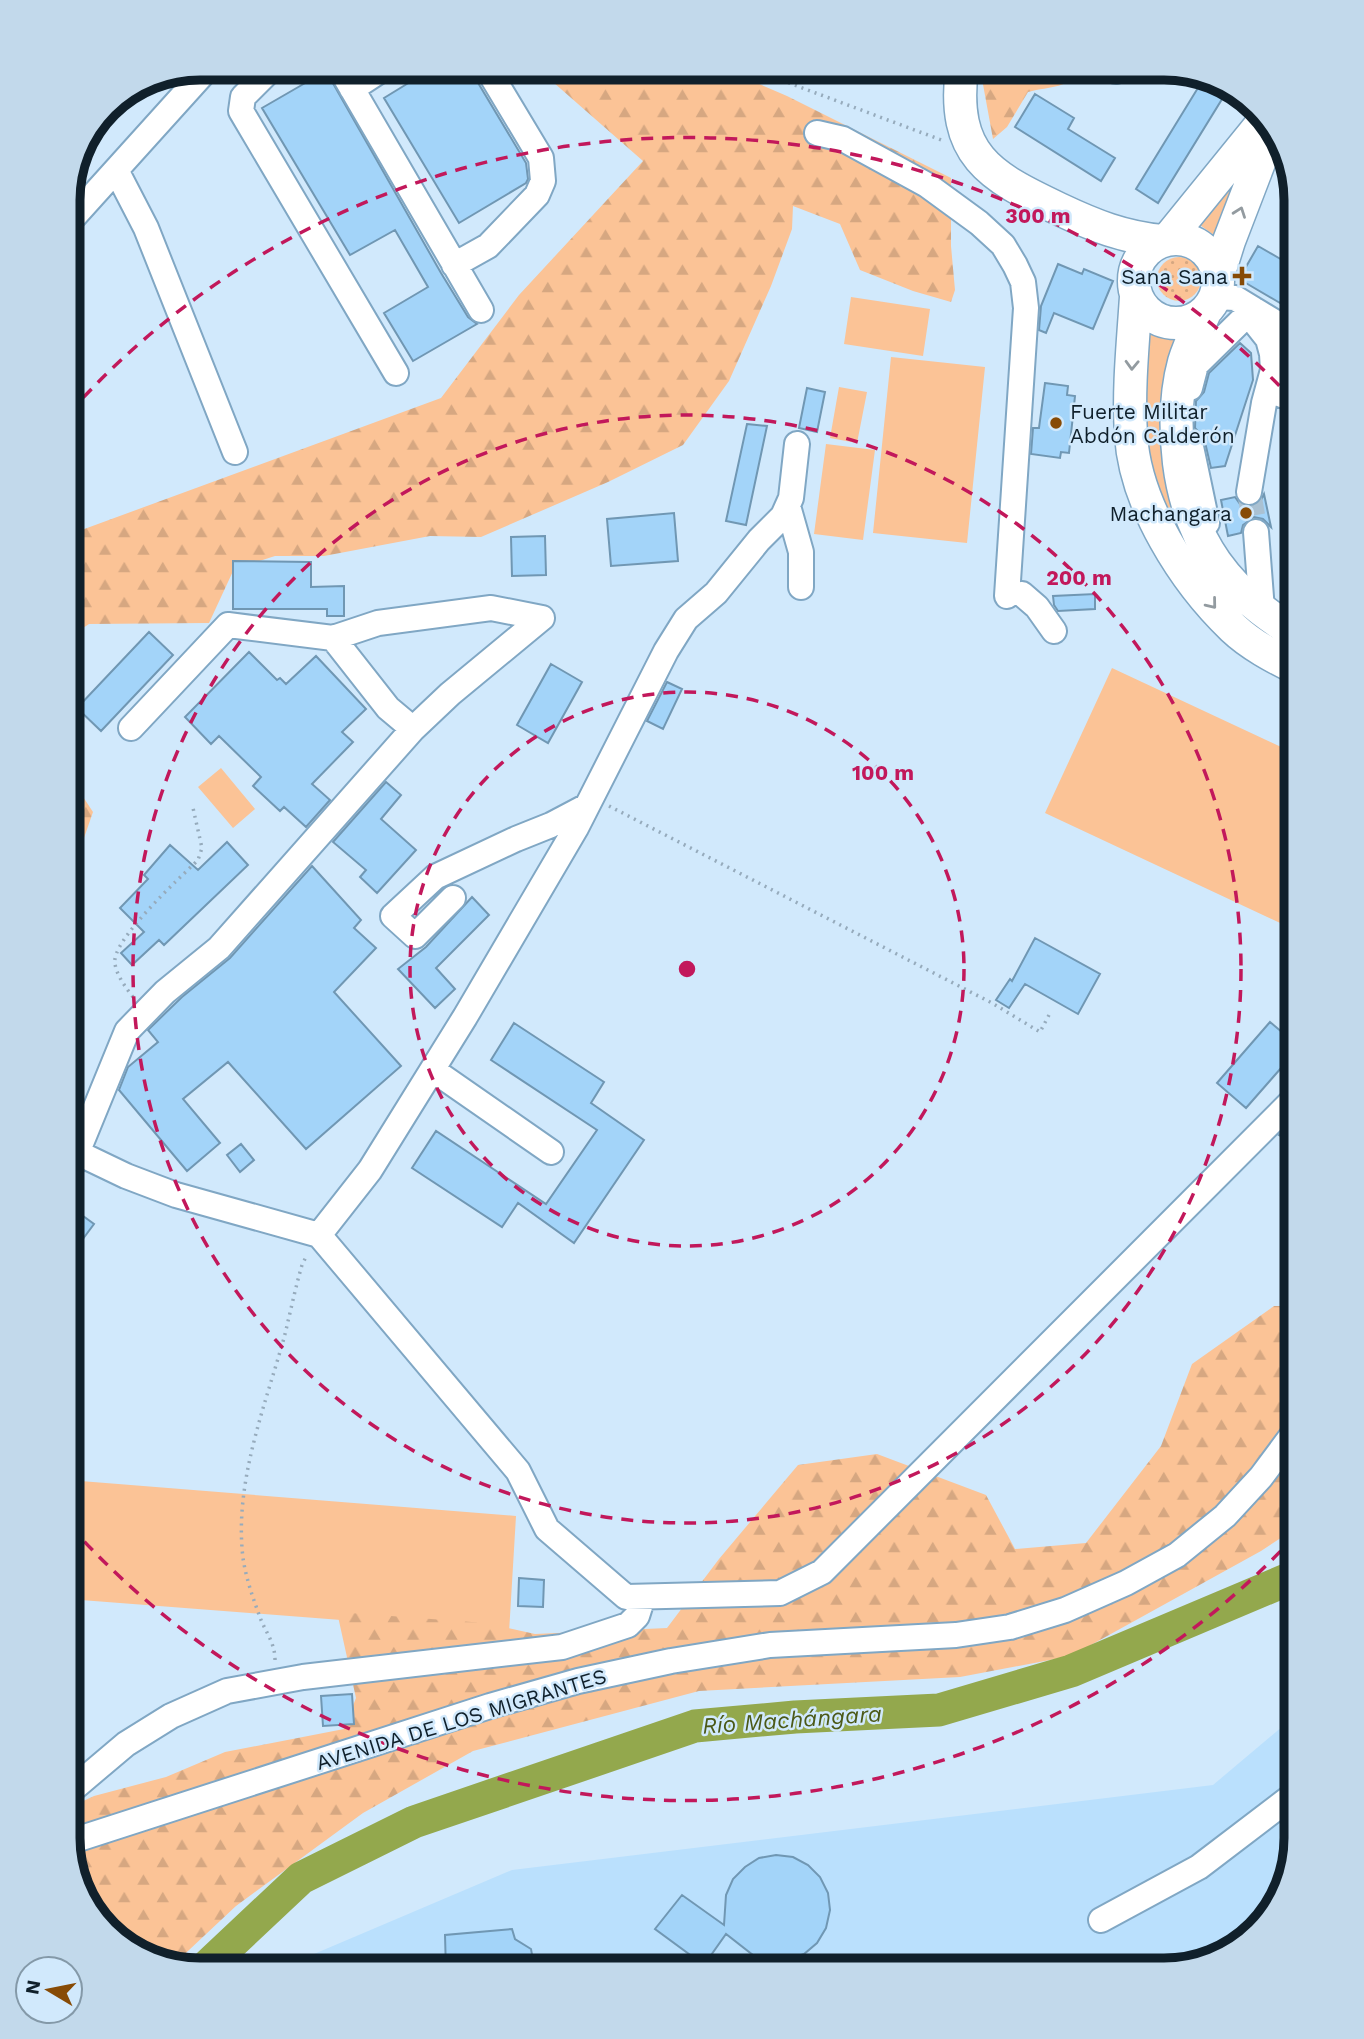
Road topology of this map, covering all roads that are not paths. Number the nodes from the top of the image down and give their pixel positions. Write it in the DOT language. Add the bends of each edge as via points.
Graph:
graph roads {
  1 [pos="260,80"];
  2 [pos="347,80"];
  3 [pos="494,80"];
  4 [pos="197,81"];
  5 [pos="960,81"];
  6 [pos="1259,128"];
  7 [pos="817,133"];
  8 [pos="1267,141"];
  9 [pos="116,170"];
  10 [pos="81,208"];
  11 [pos="1099,228"];
  12 [pos="1165,240"];
  13 [pos="454,265"];
  14 [pos="1134,290"];
  15 [pos="1213,295"];
  16 [pos="481,310"];
  17 [pos="1251,312"];
  18 [pos="1284,328"];
  19 [pos="396,373"];
  20 [pos="1268,389"];
  21 [pos="1284,396"];
  22 [pos="797,444"];
  23 [pos="235,452"];
  24 [pos="1249,492"];
  25 [pos="788,506"];
  26 [pos="1256,532"];
  27 [pos="801,587"];
  28 [pos="1261,602"];
  29 [pos="1284,622"];
  30 [pos="1054,631"];
  31 [pos="333,638"];
  32 [pos="1284,662"];
  33 [pos="131,728"];
  34 [pos="413,729"];
  35 [pos="589,801"];
  36 [pos="453,898"];
  37 [pos="433,1070"];
  38 [pos="1284,1109"];
  39 [pos="80,1146"];
  40 [pos="551,1152"];
  41 [pos="80,1166"];
  42 [pos="319,1235"];
  43 [pos="1284,1446"];
  44 [pos="643,1597"];
  45 [pos="80,1781"];
  46 [pos="1284,1802"];
  47 [pos="80,1838"];
  48 [pos="1101,1920"];
  1 -- 19 [label="street" via="243,97 241,111"];
  2 -- 13 [label="street"];
  3 -- 13 [label="street" via="541,158 543,181 537,195 488,246"];
  4 -- 9 [label="street"];
  5 -- 11 [label="main road" via="958,98 964,127 992,173"];
  6 -- 12 [label="main road"];
  7 -- 30 [label="street" via="843,139 927,185 1003,245 1023,282 1026,308 1014,595 1037,607"];
  15 -- 8 [label="main road, one-way"];
  9 -- 10 [label="street"];
  9 -- 23 [label="street" via="146,228"];
  11 -- 12 [label="main road"];
  11 -- 14 [label="main road" via="1127,264"];
  12 -- 14 [label="main road" via="1142,256 1134,274"];
  12 -- 15 [label="main road" via="1188,240 1209,255"];
  13 -- 16 [label="street"];
  14 -- 15 [label="main road" via="1143,309 1154,318 1180,324 1194,320"];
  14 -- 32 [label="main road, one-way" via="1131,438 1152,512 1170,551 1217,611 1260,649"];
  15 -- 17 [label="street" via="1235,298"];
  15 -- 28 [label="main road" via="1184,360 1178,397 1175,430 1183,493 1197,533 1219,567"];
  17 -- 18 [label="street"];
  17 -- 20 [label="street" via="1272,354"];
  17 -- 28 [label="street" via="1196,365 1189,420 1208,526"];
  20 -- 21 [label="street"];
  20 -- 24 [label="street"];
  22 -- 25 [label="street"];
  25 -- 27 [label="street" via="801,552"];
  25 -- 35 [label="street" via="716,593 686,619"];
  26 -- 28 [label="street"];
  28 -- 29 [label="main road"];
  31 -- 33 [label="street" via="228,625"];
  31 -- 34 [label="street" via="388,708"];
  31 -- 34 [label="street" via="378,623 491,608 542,618"];
  34 -- 39 [label="street" via="219,948 165,992 127,1031"];
  35 -- 36 [label="street" via="551,825 435,877 393,916 415,936"];
  35 -- 37 [label="street"];
  37 -- 40 [label="street"];
  37 -- 42 [label="street" via="370,1170"];
  38 -- 44 [label="street" via="822,1572 780,1593"];
  41 -- 42 [label="street"];
  42 -- 44 [label="street" via="518,1471 547,1529 626,1597"];
  43 -- 47 [label="street, AVENIDA DE LOS MIGRANTES" via="1225,1516 1177,1555 1065,1610 1010,1627 956,1635 770,1645 579,1681"];
  44 -- 45 [label="street" via="637,1616 628,1625 562,1647 227,1691 171,1716 126,1744"];
  46 -- 48 [label="street" via="1199,1867"];
}
